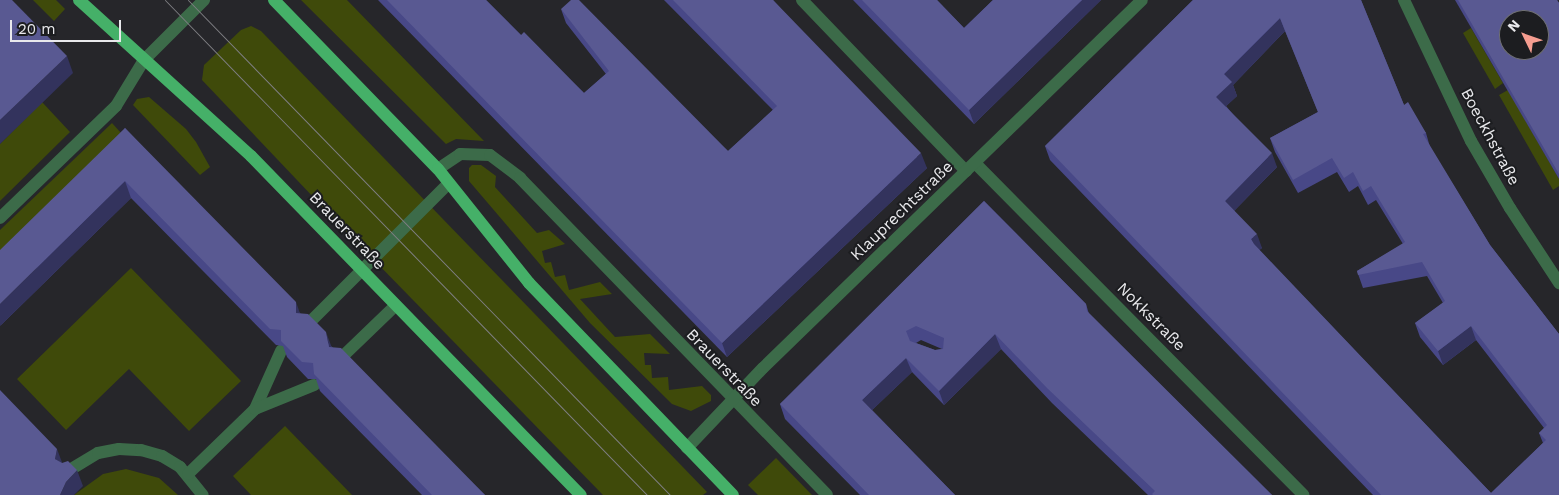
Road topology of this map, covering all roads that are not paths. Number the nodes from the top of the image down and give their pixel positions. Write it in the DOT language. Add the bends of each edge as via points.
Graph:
graph roads {
  1 [pos="79,0"];
  2 [pos="204,0"];
  3 [pos="274,0"];
  4 [pos="802,0"];
  5 [pos="1142,0"];
  6 [pos="1404,0"];
  7 [pos="144,60"];
  8 [pos="971,167"];
  9 [pos="438,170"];
  10 [pos="449,182"];
  11 [pos="0,218"];
  12 [pos="363,270"];
  13 [pos="1559,283"];
  14 [pos="396,305"];
  15 [pos="308,324"];
  16 [pos="281,351"];
  17 [pos="341,358"];
  18 [pos="314,385"];
  19 [pos="732,400"];
  20 [pos="255,409"];
  21 [pos="687,448"];
  22 [pos="68,471"];
  23 [pos="188,474"];
  24 [pos="203,495"];
  25 [pos="581,495"];
  26 [pos="733,495"];
  27 [pos="827,495"];
  28 [pos="1303,495"];
  1 -- 7 [label="main road, Brauerstraße"];
  2 -- 7 [label="street"];
  3 -- 9 [label="main road" via="353,78"];
  4 -- 8 [label="street, Nokkstraße"];
  5 -- 8 [label="street, Klauprechtstraße"];
  6 -- 13 [label="street, Boeckhstraße" via="1471,141"];
  7 -- 11 [label="street" via="116,106"];
  7 -- 12 [label="main road, Brauerstraße" via="251,156"];
  8 -- 19 [label="street, Klauprechtstraße"];
  8 -- 28 [label="street, Nokkstraße"];
  9 -- 10 [label="main road"];
  9 -- 19 [label="street, Brauerstraße" via="460,154 490,155 520,178"];
  10 -- 12 [label="street"];
  10 -- 21 [label="main road" via="529,283"];
  12 -- 14 [label="main road, Brauerstraße"];
  12 -- 15 [label="street"];
  14 -- 17 [label="street"];
  14 -- 25 [label="main road, Brauerstraße"];
  16 -- 20 [label="street"];
  18 -- 20 [label="street"];
  19 -- 21 [label="street, Klauprechtstraße"];
  19 -- 27 [label="street, Brauerstraße"];
  20 -- 23 [label="street"];
  21 -- 26 [label="main road"];
  22 -- 23 [label="street" via="98,453 130,449 162,456"];
  23 -- 24 [label="street"];
}
